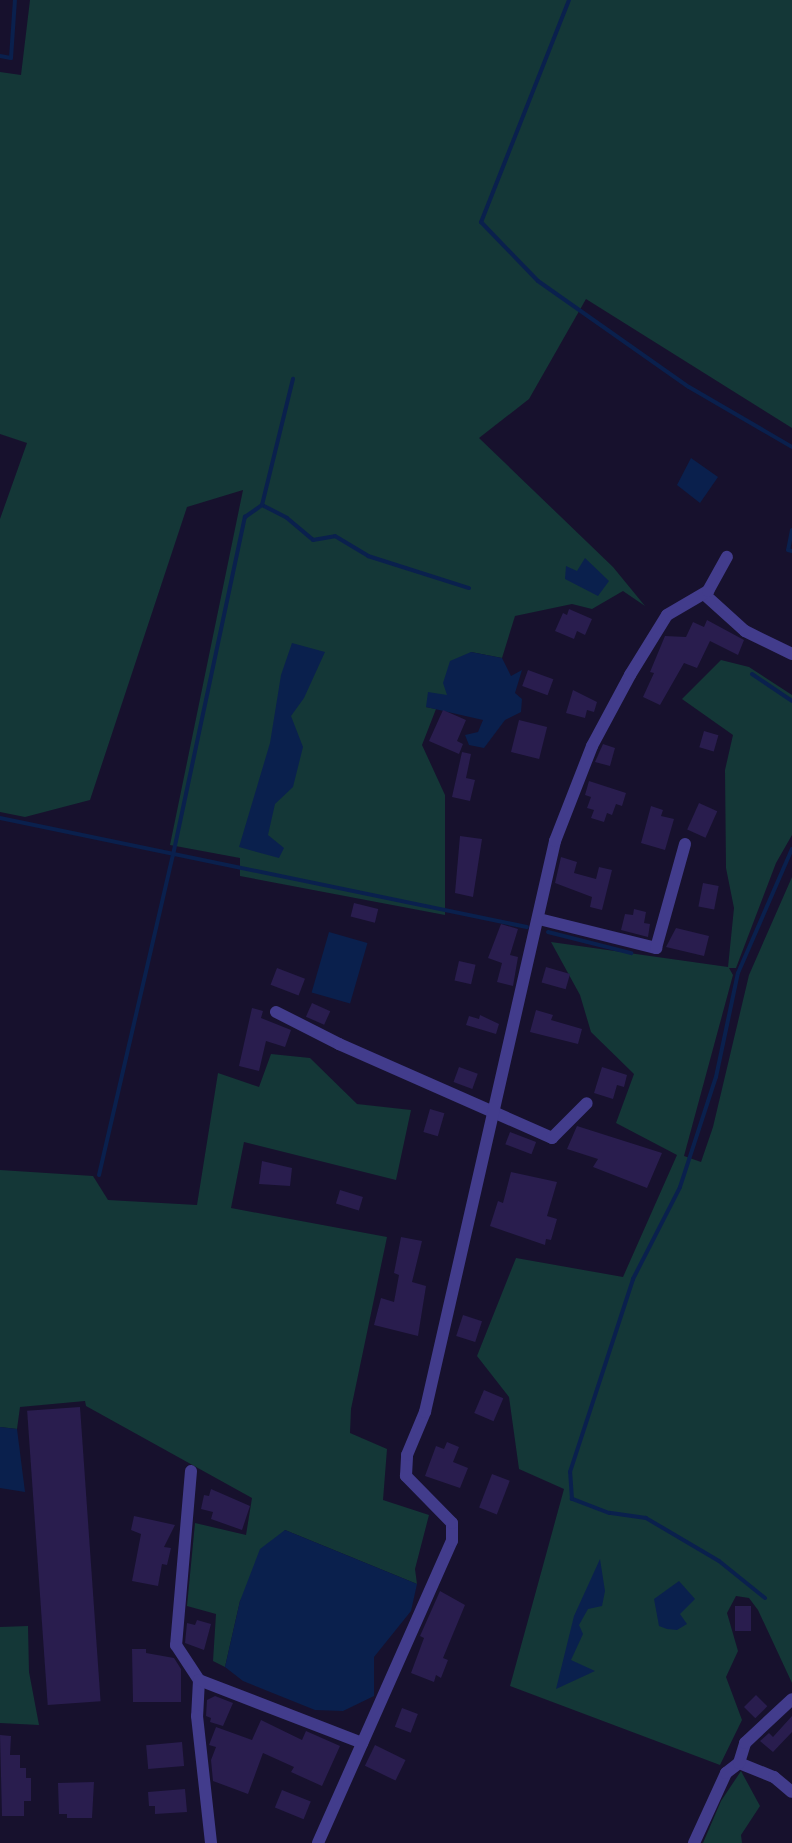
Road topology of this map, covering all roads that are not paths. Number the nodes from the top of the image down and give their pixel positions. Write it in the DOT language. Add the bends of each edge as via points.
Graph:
graph roads {
  1 [pos="727,557"];
  2 [pos="704,594"];
  3 [pos="792,654"];
  4 [pos="685,844"];
  5 [pos="539,919"];
  6 [pos="276,1012"];
  7 [pos="587,1103"];
  8 [pos="494,1113"];
  9 [pos="191,1471"];
  10 [pos="199,1680"];
  11 [pos="792,1699"];
  12 [pos="362,1743"];
  13 [pos="739,1763"];
  14 [pos="792,1792"];
  15 [pos="211,1843"];
  16 [pos="318,1843"];
  17 [pos="694,1843"];
  1 -- 2 [label="street"];
  2 -- 3 [label="street" via="745,631"];
  2 -- 5 [label="street" via="667,615 592,746 555,841"];
  4 -- 5 [label="street" via="656,948"];
  5 -- 8 [label="street"];
  6 -- 8 [label="street"];
  7 -- 8 [label="street" via="552,1138"];
  8 -- 12 [label="street" via="425,1412 407,1455 406,1476 452,1523 452,1541"];
  9 -- 10 [label="street" via="176,1645"];
  10 -- 12 [label="street"];
  10 -- 15 [label="street" via="197,1716"];
  11 -- 13 [label="street" via="745,1743"];
  12 -- 16 [label="street"];
  13 -- 14 [label="street" via="774,1777"];
  13 -- 17 [label="street" via="726,1773"];
}
